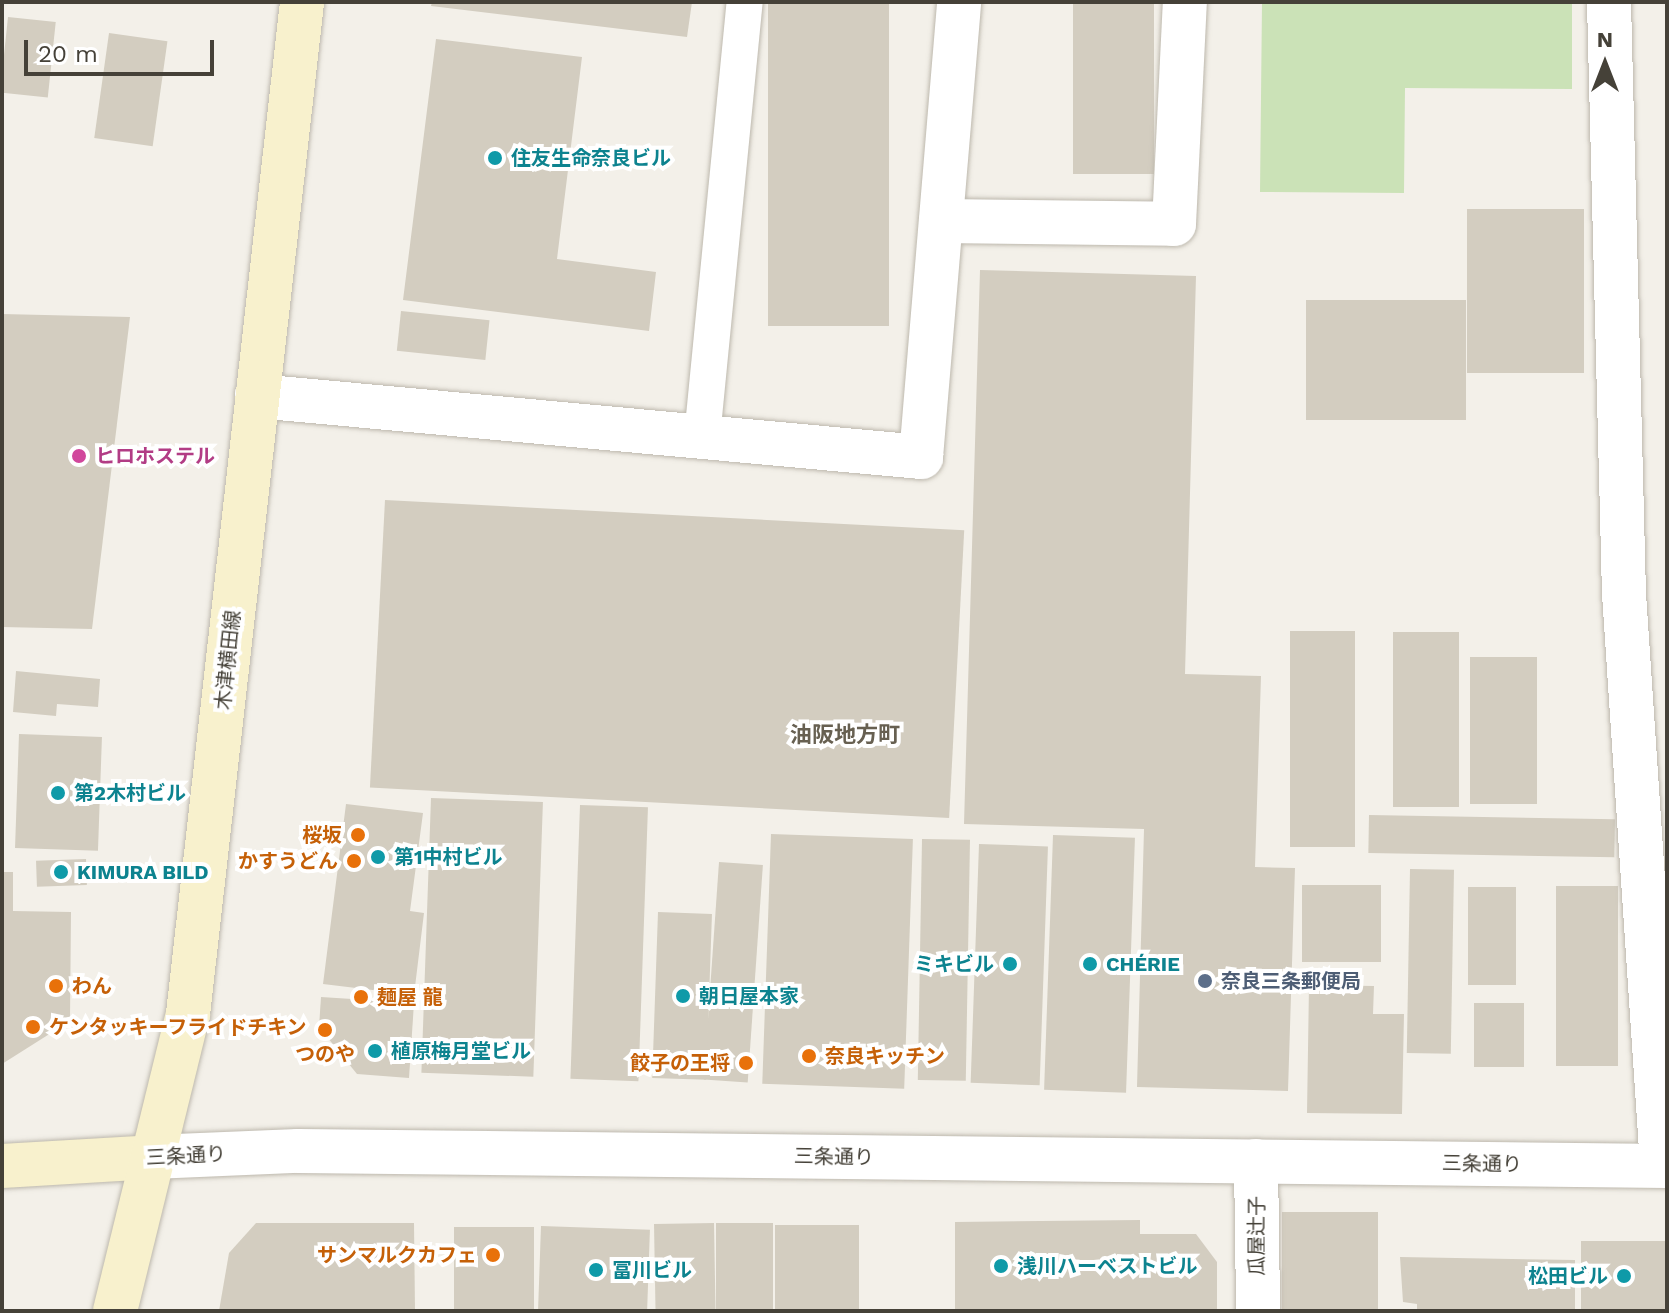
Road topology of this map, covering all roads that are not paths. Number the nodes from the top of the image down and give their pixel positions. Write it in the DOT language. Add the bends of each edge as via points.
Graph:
graph roads {
  1 [pos="302,2"];
  2 [pos="745,2"];
  3 [pos="959,2"];
  4 [pos="1185,2"];
  5 [pos="1609,2"];
  6 [pos="941,221"];
  7 [pos="257,396"];
  8 [pos="702,437"];
  9 [pos="152,1157"];
  10 [pos="1256,1161"];
  11 [pos="2,1166"];
  12 [pos="1664,1166"];
  13 [pos="115,1311"];
  14 [pos="1258,1311"];
  1 -- 7 [label="main road, 木津横田線"];
  2 -- 8 [label="lane"];
  3 -- 6 [label="street"];
  4 -- 6 [label="street" via="1174,224"];
  5 -- 12 [label="street" via="1624,594"];
  6 -- 8 [label="street" via="921,457"];
  7 -- 8 [label="street"];
  7 -- 9 [label="main road, 木津横田線" via="188,1014"];
  9 -- 10 [label="street, 三条通り" via="298,1151"];
  9 -- 11 [label="main road, 三条通り"];
  9 -- 13 [label="main road, 木津横田線"];
  10 -- 12 [label="street, 三条通り"];
  10 -- 14 [label="street, 瓜屋辻子"];
}
